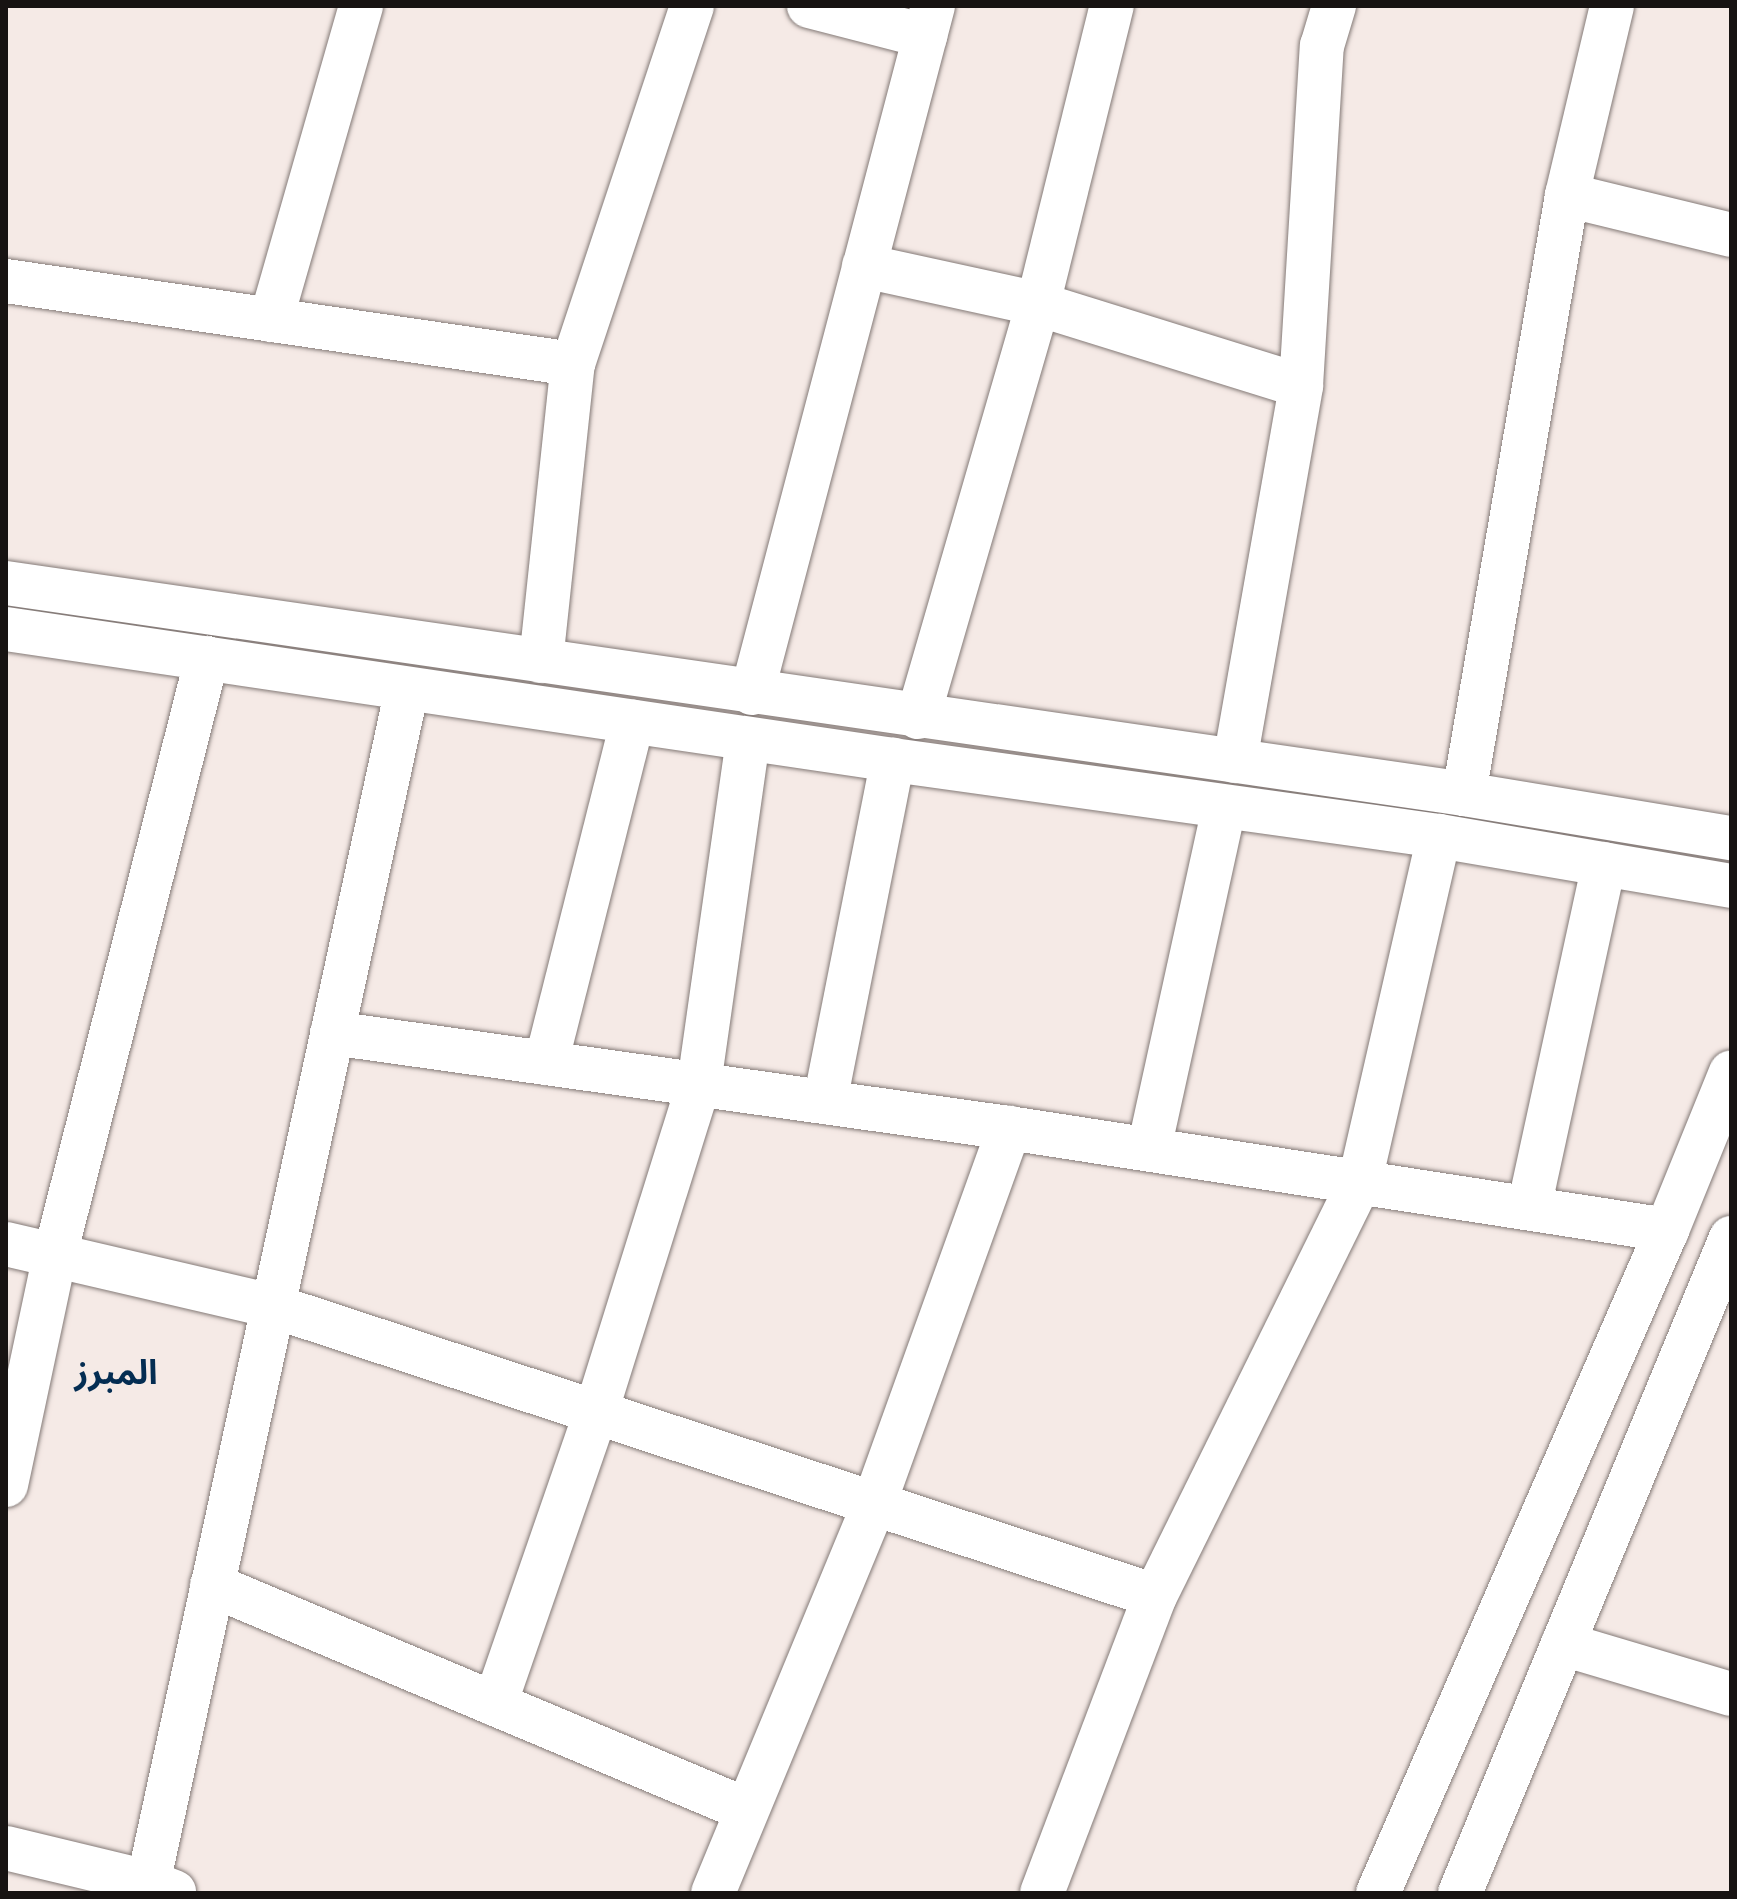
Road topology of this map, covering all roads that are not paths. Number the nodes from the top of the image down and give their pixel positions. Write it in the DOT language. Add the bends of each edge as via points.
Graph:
graph roads {
  1 [pos="361,6"];
  2 [pos="692,6"];
  3 [pos="809,6"];
  4 [pos="1112,6"];
  5 [pos="1334,6"];
  6 [pos="1612,6"];
  7 [pos="929,21"];
  8 [pos="1567,195"];
  9 [pos="1731,235"];
  10 [pos="864,266"];
  11 [pos="6,281"];
  12 [pos="1038,304"];
  13 [pos="271,320"];
  14 [pos="573,364"];
  15 [pos="1301,386"];
  16 [pos="6,583"];
  17 [pos="6,629"];
  18 [pos="207,658"];
  19 [pos="541,661"];
  20 [pos="407,689"];
  21 [pos="752,693"];
  22 [pos="918,717"];
  23 [pos="632,722"];
  24 [pos="748,739"];
  25 [pos="893,760"];
  26 [pos="1235,761"];
  27 [pos="1464,794"];
  28 [pos="1224,808"];
  29 [pos="1439,836"];
  30 [pos="1731,838"];
  31 [pos="1604,864"];
  32 [pos="1731,886"];
  33 [pos="332,1033"];
  34 [pos="546,1063"];
  35 [pos="1731,1072"];
  36 [pos="699,1084"];
  37 [pos="825,1102"];
  38 [pos="1009,1128"];
  39 [pos="1149,1149"];
  40 [pos="1360,1181"];
  41 [pos="1529,1208"];
  42 [pos="1667,1230"];
  43 [pos="1731,1238"];
  44 [pos="6,1244"];
  45 [pos="55,1255"];
  46 [pos="273,1306"];
  47 [pos="596,1412"];
  48 [pos="6,1485"];
  49 [pos="874,1504"];
  50 [pos="212,1585"];
  51 [pos="1155,1596"];
  52 [pos="1563,1644"];
  53 [pos="1731,1694"];
  54 [pos="495,1704"];
  55 [pos="747,1810"];
  56 [pos="6,1848"];
  57 [pos="157,1889"];
  58 [pos="721,1891"];
  59 [pos="1042,1893"];
  60 [pos="1378,1893"];
  61 [pos="1460,1893"];
  1 -- 13 [label="street"];
  2 -- 14 [label="street"];
  3 -- 7 [label="street"];
  4 -- 12 [label="street"];
  5 -- 15 [label="street" via="1322,46"];
  6 -- 8 [label="street"];
  7 -- 10 [label="street"];
  8 -- 9 [label="street"];
  8 -- 27 [label="street"];
  10 -- 12 [label="street"];
  10 -- 21 [label="street"];
  11 -- 13 [label="street"];
  12 -- 15 [label="street"];
  12 -- 22 [label="street"];
  13 -- 14 [label="street"];
  14 -- 19 [label="street"];
  15 -- 26 [label="street"];
  16 -- 19 [label="street"];
  17 -- 18 [label="street"];
  18 -- 20 [label="street"];
  18 -- 45 [label="street"];
  19 -- 21 [label="street"];
  20 -- 23 [label="street"];
  20 -- 33 [label="street"];
  21 -- 22 [label="street"];
  22 -- 26 [label="street"];
  23 -- 24 [label="street"];
  23 -- 34 [label="street"];
  24 -- 25 [label="street"];
  24 -- 36 [label="street"];
  25 -- 28 [label="street"];
  25 -- 37 [label="street"];
  26 -- 27 [label="street"];
  27 -- 30 [label="street"];
  28 -- 29 [label="street"];
  28 -- 39 [label="street"];
  29 -- 31 [label="street"];
  29 -- 40 [label="street"];
  31 -- 32 [label="street"];
  31 -- 41 [label="street"];
  33 -- 34 [label="street"];
  33 -- 46 [label="street"];
  34 -- 36 [label="street"];
  35 -- 42 [label="street"];
  36 -- 37 [label="street"];
  36 -- 47 [label="street"];
  37 -- 38 [label="street"];
  38 -- 39 [label="street"];
  38 -- 49 [label="street"];
  39 -- 40 [label="street"];
  40 -- 41 [label="street"];
  40 -- 51 [label="street"];
  41 -- 42 [label="street"];
  42 -- 60 [label="street"];
  43 -- 52 [label="street"];
  44 -- 45 [label="street"];
  45 -- 46 [label="street"];
  45 -- 48 [label="street"];
  46 -- 47 [label="street"];
  46 -- 50 [label="street"];
  47 -- 49 [label="street"];
  47 -- 54 [label="street"];
  49 -- 51 [label="street"];
  49 -- 55 [label="street"];
  50 -- 54 [label="street"];
  50 -- 57 [label="street"];
  51 -- 59 [label="street"];
  52 -- 53 [label="street"];
  52 -- 61 [label="street"];
  54 -- 55 [label="street"];
  55 -- 58 [label="street"];
  56 -- 57 [label="street"];
}
